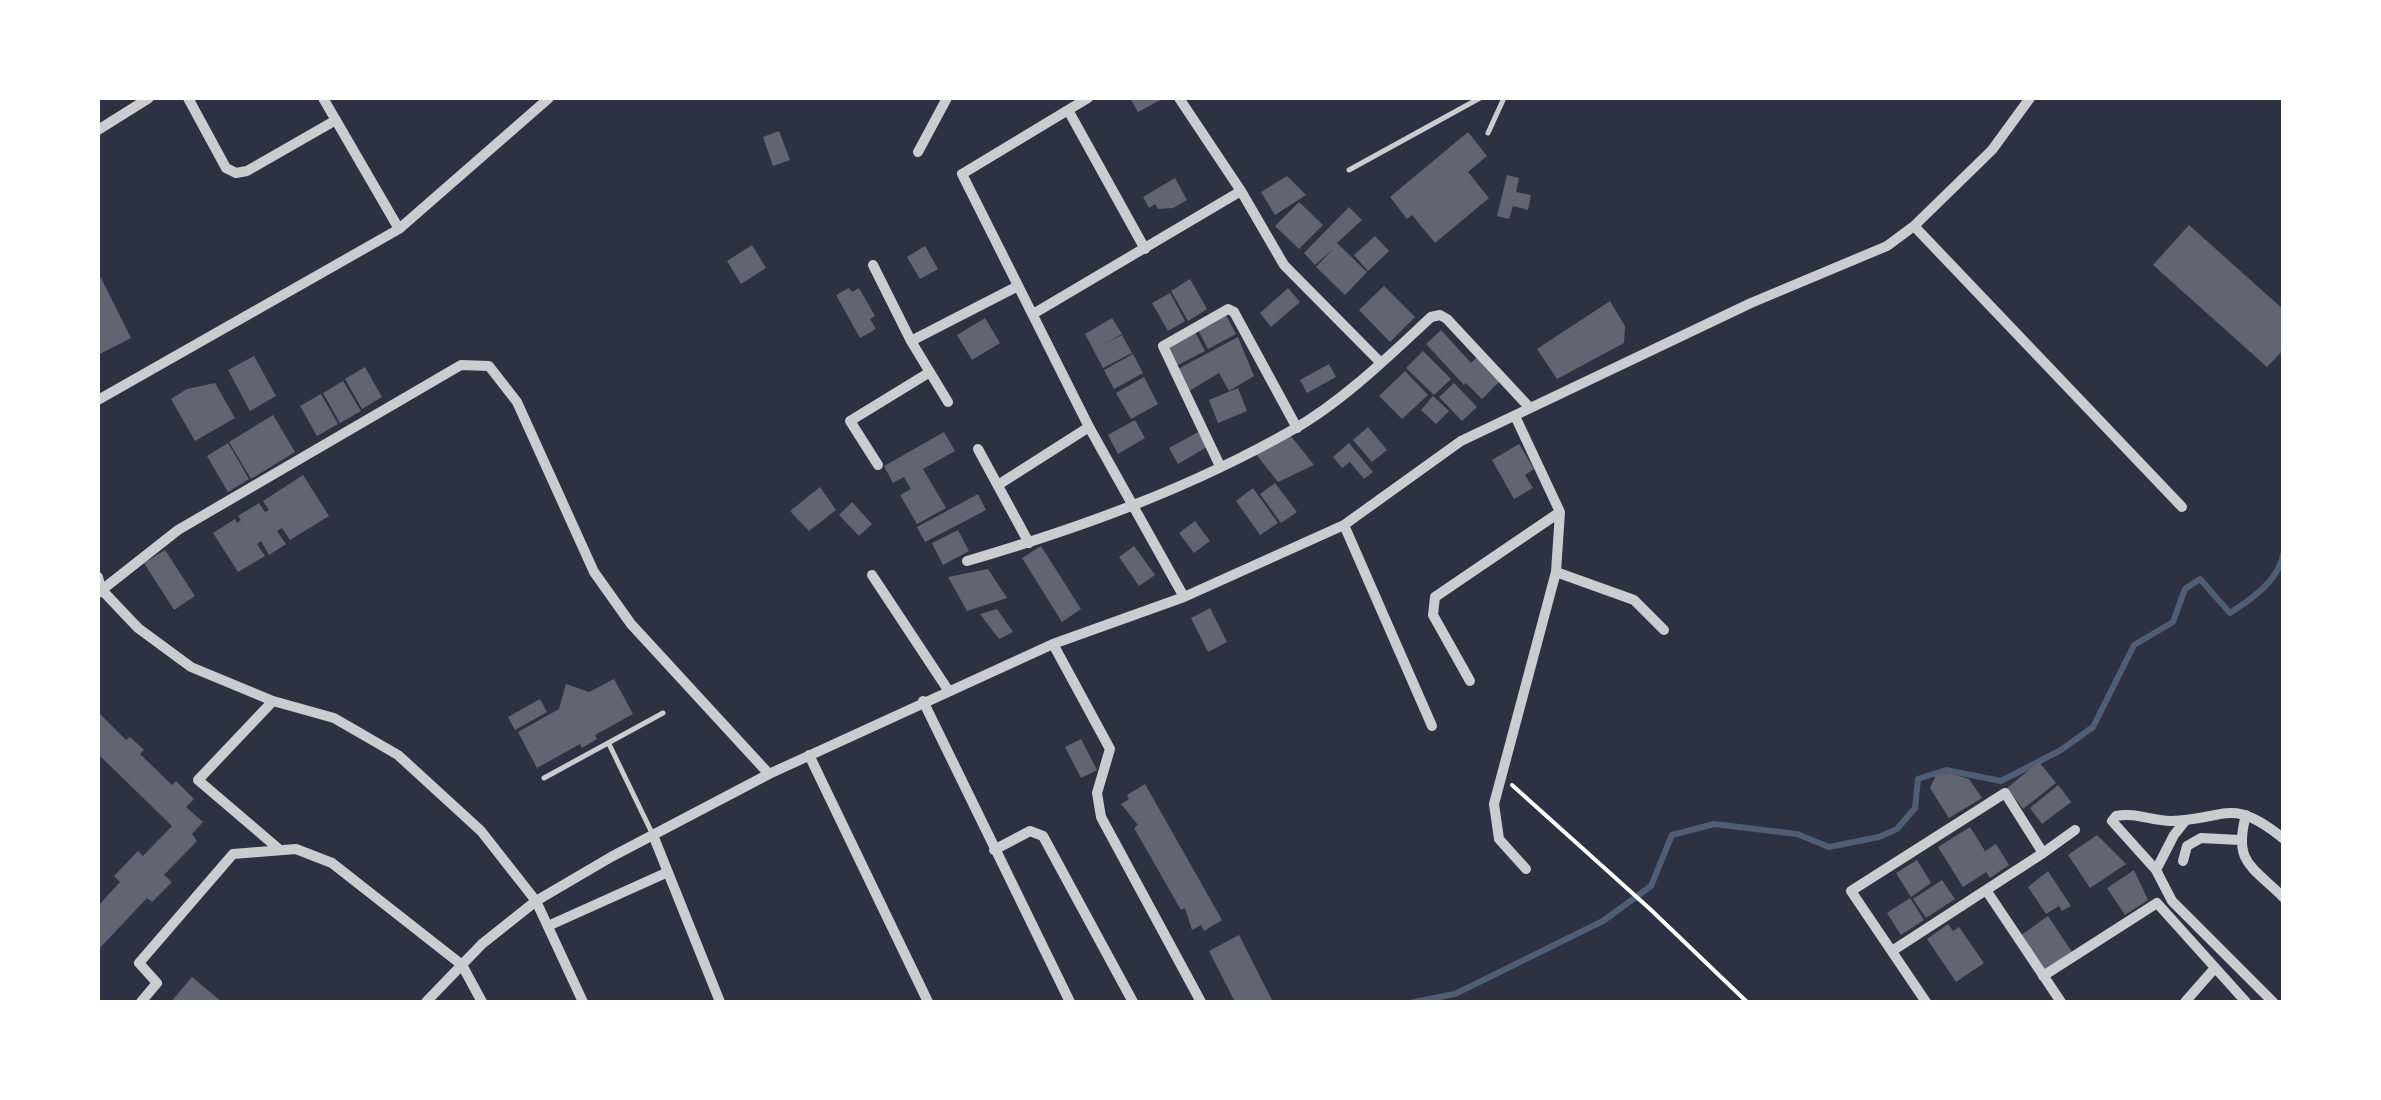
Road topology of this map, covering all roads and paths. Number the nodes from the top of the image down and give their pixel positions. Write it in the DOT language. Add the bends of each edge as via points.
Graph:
graph roads {
  1 [pos="149,98"];
  2 [pos="188,98"];
  3 [pos="322,98"];
  4 [pos="548,98"];
  5 [pos="946,98"];
  6 [pos="1088,98"];
  7 [pos="1180,98"];
  8 [pos="1480,98"];
  9 [pos="1504,98"];
  10 [pos="2030,98"];
  11 [pos="1068,110"];
  12 [pos="336,120"];
  13 [pos="98,130"];
  14 [pos="1488,133"];
  15 [pos="918,152"];
  16 [pos="1349,170"];
  17 [pos="1241,191"];
  18 [pos="1914,226"];
  19 [pos="399,229"];
  20 [pos="1145,249"];
  21 [pos="873,265"];
  22 [pos="1018,286"];
  23 [pos="1033,314"];
  24 [pos="911,342"];
  25 [pos="1381,363"];
  26 [pos="930,372"];
  27 [pos="98,400"];
  28 [pos="948,402"];
  29 [pos="1530,408"];
  30 [pos="1515,416"];
  31 [pos="1090,427"];
  32 [pos="1296,428"];
  33 [pos="978,449"];
  34 [pos="878,464"];
  35 [pos="1220,466"];
  36 [pos="998,485"];
  37 [pos="2182,507"];
  38 [pos="1132,508"];
  39 [pos="1560,512"];
  40 [pos="1344,525"];
  41 [pos="1030,543"];
  42 [pos="967,561"];
  43 [pos="1556,572"];
  44 [pos="872,575"];
  45 [pos="99,586"];
  46 [pos="1184,597"];
  47 [pos="1664,630"];
  48 [pos="1053,644"];
  49 [pos="1470,680"];
  50 [pos="948,690"];
  51 [pos="273,701"];
  52 [pos="923,701"];
  53 [pos="664,714"];
  54 [pos="1432,726"];
  55 [pos="609,744"];
  56 [pos="809,755"];
  57 [pos="769,774"];
  58 [pos="1503,776"];
  59 [pos="544,778"];
  60 [pos="2246,815"];
  61 [pos="2186,820"];
  62 [pos="2075,830"];
  63 [pos="653,836"];
  64 [pos="2284,839"];
  65 [pos="2240,840"];
  66 [pos="280,850"];
  67 [pos="994,850"];
  68 [pos="2044,853"];
  69 [pos="2184,860"];
  70 [pos="1526,868"];
  71 [pos="2156,870"];
  72 [pos="668,872"];
  73 [pos="1986,890"];
  74 [pos="2284,898"];
  75 [pos="536,901"];
  76 [pos="548,926"];
  77 [pos="1892,951"];
  78 [pos="462,965"];
  79 [pos="2214,969"];
  80 [pos="2042,976"];
  81 [pos="142,1002"];
  82 [pos="426,1002"];
  83 [pos="482,1002"];
  84 [pos="582,1002"];
  85 [pos="720,1002"];
  86 [pos="928,1002"];
  87 [pos="1070,1002"];
  88 [pos="1133,1002"];
  89 [pos="1201,1002"];
  90 [pos="1747,1002"];
  91 [pos="1926,1002"];
  92 [pos="2061,1002"];
  93 [pos="2185,1002"];
  94 [pos="2246,1002"];
  95 [pos="2272,1002"];
  1 -- 13 [label="street"];
  2 -- 12 [label="street" via="226,168 236,174"];
  3 -- 12 [label="street"];
  4 -- 19 [label="street"];
  5 -- 15 [label="street"];
  6 -- 11 [label="street"];
  7 -- 17 [label="street"];
  8 -- 16 [label="lane"];
  9 -- 14 [label="lane"];
  10 -- 18 [label="street" via="1992,150"];
  11 -- 20 [label="street"];
  11 -- 22 [label="street" via="962,174"];
  12 -- 19 [label="street"];
  17 -- 20 [label="street"];
  17 -- 25 [label="street" via="1284,264"];
  18 -- 29 [label="street" via="1887,246"];
  18 -- 37 [label="street"];
  19 -- 27 [label="street"];
  20 -- 23 [label="street"];
  21 -- 24 [label="street"];
  22 -- 23 [label="street"];
  22 -- 24 [label="street"];
  23 -- 31 [label="street"];
  24 -- 26 [label="street"];
  25 -- 29 [label="street" via="1440,315"];
  25 -- 32 [label="street"];
  26 -- 28 [label="street"];
  26 -- 34 [label="street" via="850,421"];
  29 -- 30 [label="street"];
  30 -- 39 [label="street"];
  30 -- 40 [label="street" via="1461,441"];
  31 -- 36 [label="street"];
  31 -- 38 [label="street"];
  32 -- 35 [label="street"];
  32 -- 35 [label="street" via="1228,309 1164,346"];
  33 -- 36 [label="street"];
  35 -- 38 [label="street"];
  36 -- 41 [label="street"];
  38 -- 41 [label="street"];
  38 -- 46 [label="street"];
  39 -- 43 [label="street"];
  39 -- 49 [label="street" via="1434,596 1434,615"];
  40 -- 46 [label="street"];
  40 -- 54 [label="street"];
  41 -- 42 [label="street"];
  43 -- 47 [label="street" via="1634,600"];
  43 -- 58 [label="street"];
  44 -- 50 [label="street"];
  45 -- 51 [label="street" via="138,628 191,667"];
  45 -- 57 [label="street" via="178,530 461,365 488,366 516,402 594,572 631,624"];
  46 -- 48 [label="street"];
  48 -- 50 [label="street"];
  48 -- 89 [label="street" via="1110,749 1097,793 1101,817"];
  50 -- 52 [label="street"];
  51 -- 66 [label="street" via="198,780"];
  51 -- 75 [label="street" via="334,718 398,755 481,831"];
  52 -- 56 [label="street"];
  52 -- 67 [label="street"];
  53 -- 55 [label="lane"];
  55 -- 59 [label="lane"];
  55 -- 63 [label="lane"];
  56 -- 57 [label="street"];
  56 -- 86 [label="street"];
  57 -- 63 [label="street"];
  58 -- 70 [label="street" via="1494,823 1504,847"];
  58 -- 90 [label="path"];
  60 -- 61 [label="street" via="2232,810"];
  60 -- 64 [label="street"];
  60 -- 65 [label="street"];
  61 -- 71 [label="street"];
  61 -- 71 [label="street" via="2128,814 2112,821"];
  62 -- 68 [label="street"];
  63 -- 72 [label="street"];
  63 -- 75 [label="street"];
  65 -- 69 [label="street" via="2201,838 2188,846"];
  65 -- 74 [label="street" via="2245,858"];
  66 -- 78 [label="street" via="332,863"];
  66 -- 81 [label="street" via="233,854 139,962 157,983"];
  67 -- 87 [label="street"];
  67 -- 88 [label="street" via="1030,831 1042,836"];
  68 -- 73 [label="street"];
  68 -- 77 [label="street" via="2005,793 1851,891"];
  71 -- 95 [label="street" via="2172,901"];
  72 -- 76 [label="street"];
  72 -- 85 [label="street"];
  73 -- 77 [label="street"];
  73 -- 80 [label="street"];
  75 -- 76 [label="street"];
  75 -- 78 [label="street"];
  76 -- 84 [label="street"];
  77 -- 91 [label="street"];
  78 -- 82 [label="street"];
  78 -- 83 [label="street"];
  79 -- 80 [label="street" via="2158,904"];
  79 -- 93 [label="street"];
  79 -- 94 [label="street"];
  80 -- 92 [label="street"];
}
